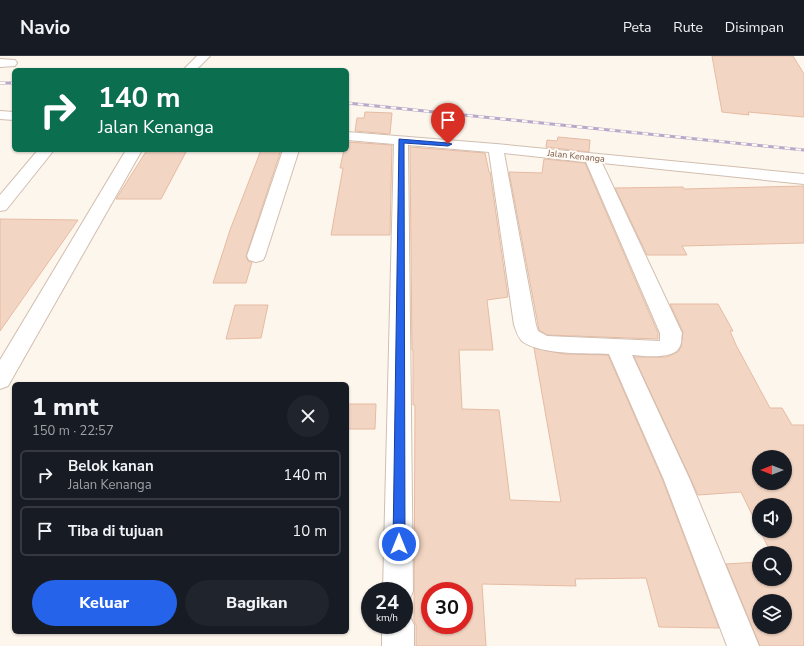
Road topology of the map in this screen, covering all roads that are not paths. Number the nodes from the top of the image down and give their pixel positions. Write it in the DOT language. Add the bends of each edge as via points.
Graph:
graph roads {
  1 [pos="204,56"];
  2 [pos="191,68"];
  3 [pos="0,115"];
  4 [pos="12,116"];
  5 [pos="349,136"];
  6 [pos="401,141"];
  7 [pos="496,148"];
  8 [pos="44,152"];
  9 [pos="133,152"];
  10 [pos="290,152"];
  11 [pos="592,158"];
  12 [pos="804,179"];
  13 [pos="0,206"];
  14 [pos="256,256"];
  15 [pos="617,347"];
  16 [pos="0,380"];
  17 [pos="398,582"];
  18 [pos="398,634"];
  19 [pos="398,646"];
  20 [pos="743,646"];
  1 -- 2 [label="street"];
  3 -- 4 [label="street"];
  5 -- 6 [label="street, Jalan Kenanga"];
  6 -- 7 [label="street, Jalan Kenanga"];
  6 -- 17 [label="street"];
  7 -- 11 [label="street, Jalan Kenanga"];
  7 -- 15 [label="street" via="525,325 529,336 544,343"];
  8 -- 13 [label="street"];
  9 -- 16 [label="street"];
  10 -- 14 [label="street"];
  11 -- 12 [label="street, Jalan Kenanga"];
  11 -- 15 [label="street" via="671,333 670,345 660,348"];
  15 -- 20 [label="street" via="677,480"];
  18 -- 19 [label="street"];
}
